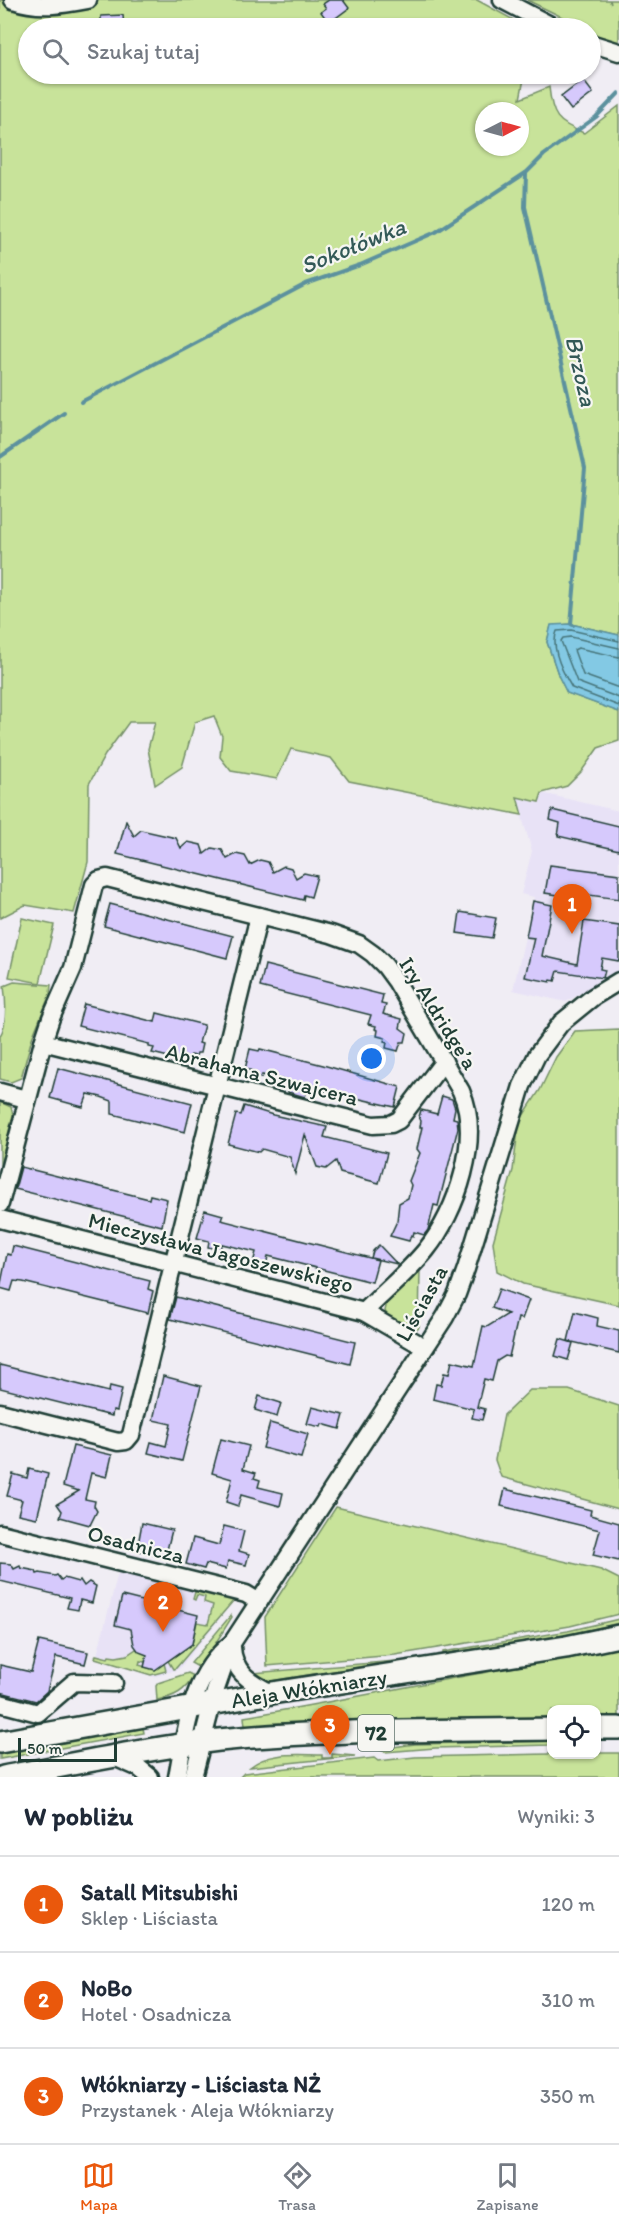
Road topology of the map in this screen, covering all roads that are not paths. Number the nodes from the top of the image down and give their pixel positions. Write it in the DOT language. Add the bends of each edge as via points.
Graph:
graph roads {
  1 [pos="13,0"];
  2 [pos="88,0"];
  3 [pos="502,0"];
  4 [pos="537,18"];
  5 [pos="601,46"];
  6 [pos="619,52"];
  7 [pos="259,916"];
  8 [pos="619,981"];
  9 [pos="43,1042"];
  10 [pos="444,1061"];
  11 [pos="218,1086"];
  12 [pos="0,1092"];
  13 [pos="26,1099"];
  14 [pos="0,1204"];
  15 [pos="0,1220"];
  16 [pos="174,1264"];
  17 [pos="364,1312"];
  18 [pos="424,1347"];
  19 [pos="0,1412"];
  20 [pos="0,1533"];
  21 [pos="259,1602"];
  22 [pos="619,1636"];
  23 [pos="232,1643"];
  24 [pos="114,1683"];
  25 [pos="272,1693"];
  26 [pos="0,1703"];
  27 [pos="201,1706"];
  28 [pos="601,1728"];
  29 [pos="619,1728"];
  30 [pos="547,1729"];
  31 [pos="0,1742"];
  32 [pos="192,1744"];
  33 [pos="114,1757"];
  34 [pos="3,1777"];
  35 [pos="150,1777"];
  36 [pos="177,1777"];
  37 [pos="193,1777"];
  1 -- 2 [label="street" via="36,6"];
  3 -- 4 [label="street"];
  5 -- 6 [label="street"];
  7 -- 9 [label="street, Iry Aldridge’a" via="107,878 99,880 94,885 73,968"];
  7 -- 10 [label="street, Iry Aldridge’a" via="342,937 373,954 396,981"];
  7 -- 11 [label="street"];
  8 -- 18 [label="street, Liściasta" via="571,1013 537,1055 522,1086 463,1280 445,1317"];
  9 -- 11 [label="street, Abrahama Szwajcera"];
  9 -- 13 [label="street"];
  10 -- 11 [label="street, Abrahama Szwajcera" via="399,1120 383,1126"];
  10 -- 17 [label="street, Iry Aldridge’a" via="464,1097 470,1123 456,1194 424,1253"];
  11 -- 16 [label="street"];
  12 -- 13 [label="street"];
  13 -- 14 [label="street"];
  15 -- 16 [label="street, Mieczysława Jagoszewskiego"];
  16 -- 17 [label="street, Mieczysława Jagoszewskiego"];
  16 -- 19 [label="street" via="131,1435 126,1441"];
  17 -- 18 [label="street, Mieczysława Jagoszewskiego"];
  18 -- 21 [label="street, Liściasta"];
  20 -- 21 [label="street, Osadnicza" via="246,1594"];
  21 -- 23 [label="street, Liściasta"];
  22 -- 25 [label="main road, Aleja Włókniarzy"];
  23 -- 25 [label="street" via="234,1662 242,1674"];
  23 -- 27 [label="street, Liściasta"];
  24 -- 26 [label="street" via="74,1682 38,1713"];
  25 -- 27 [label="main road, Aleja Włókniarzy"];
  27 -- 31 [label="main road, Aleja Włókniarzy"];
  27 -- 32 [label="street, Liściasta"];
  28 -- 29 [label="main road"];
  30 -- 32 [label="main road, Aleja Włókniarzy / 72" via="329,1733"];
  32 -- 33 [label="main road, Aleja Włókniarzy / 72"];
  32 -- 36 [label="street, Liściasta"];
  32 -- 37 [label="street, Liściasta"];
  33 -- 34 [label="main road, Aleja Włókniarzy / 72"];
  33 -- 35 [label="street"];
}
